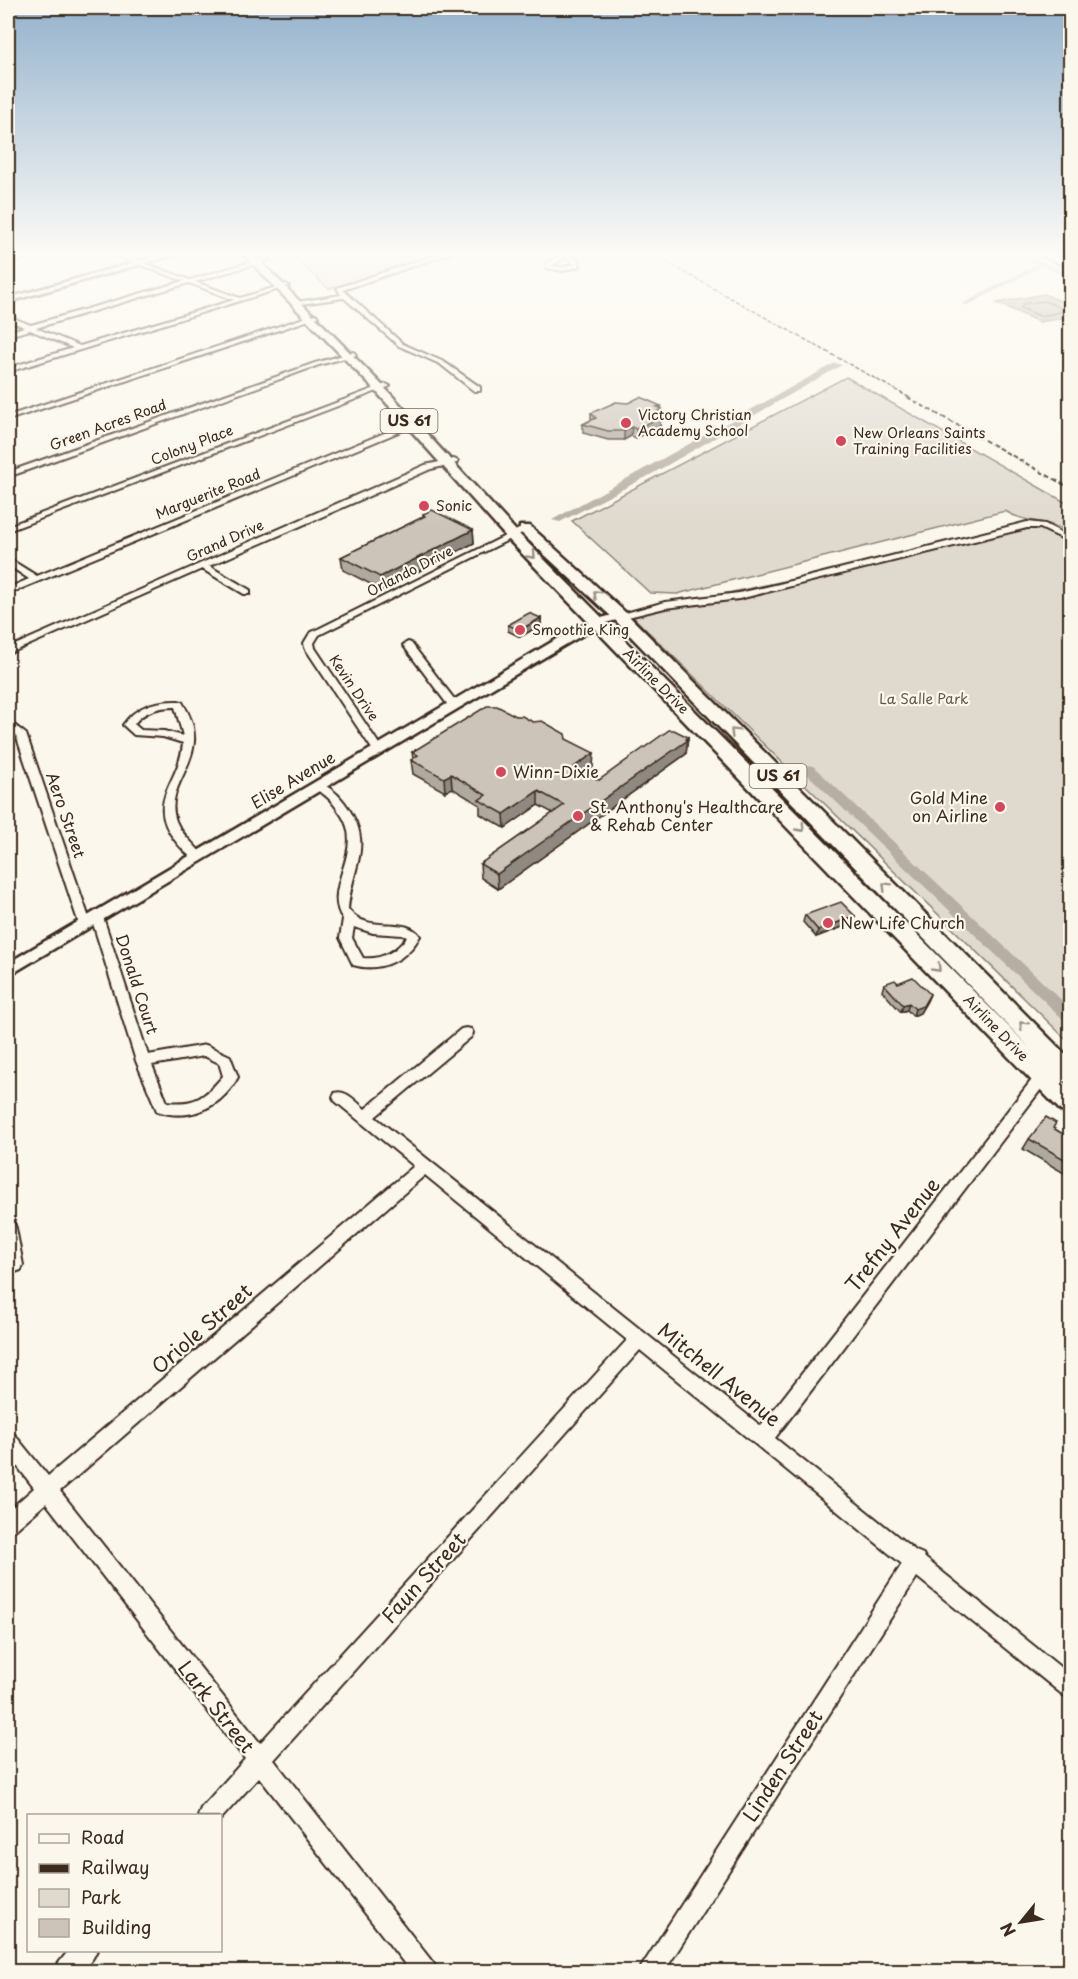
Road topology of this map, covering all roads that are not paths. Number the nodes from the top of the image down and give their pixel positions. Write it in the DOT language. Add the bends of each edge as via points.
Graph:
graph roads {
  1 [pos="72,345"];
  2 [pos="87,345"];
  3 [pos="227,345"];
  4 [pos="340,345"];
  5 [pos="402,345"];
  6 [pos="78,348"];
  7 [pos="350,355"];
  8 [pos="8,370"];
  9 [pos="382,386"];
  10 [pos="477,390"];
  11 [pos="8,418"];
  12 [pos="416,423"];
  13 [pos="451,462"];
  14 [pos="8,475"];
  15 [pos="8,530"];
  16 [pos="519,532"];
  17 [pos="1071,540"];
  18 [pos="8,561"];
  19 [pos="202,566"];
  20 [pos="35,579"];
  21 [pos="8,591"];
  22 [pos="247,592"];
  23 [pos="620,616"];
  24 [pos="598,622"];
  25 [pos="310,640"];
  26 [pos="408,645"];
  27 [pos="8,651"];
  28 [pos="453,706"];
  29 [pos="8,723"];
  30 [pos="187,741"];
  31 [pos="378,750"];
  32 [pos="763,761"];
  33 [pos="741,766"];
  34 [pos="318,786"];
  35 [pos="198,857"];
  36 [pos="349,919"];
  37 [pos="91,920"];
  38 [pos="8,970"];
  39 [pos="466,1033"];
  40 [pos="143,1061"];
  41 [pos="1059,1072"];
  42 [pos="340,1096"];
  43 [pos="1071,1104"];
  44 [pos="365,1117"];
  45 [pos="424,1166"];
  46 [pos="8,1228"];
  47 [pos="15,1265"];
  48 [pos="639,1339"];
  49 [pos="763,1438"];
  50 [pos="8,1440"];
  51 [pos="46,1490"];
  52 [pos="8,1523"];
  53 [pos="916,1561"];
  54 [pos="1071,1688"];
  55 [pos="259,1761"];
  56 [pos="210,1814"];
  57 [pos="83,1952"];
  58 [pos="66,1971"];
  59 [pos="426,1971"];
  60 [pos="650,1971"];
  1 -- 6 [label="street"];
  2 -- 6 [label="street"];
  3 -- 11 [label="street"];
  4 -- 7 [label="highway, Airline Drive / US 61"];
  5 -- 10 [label="street" via="442,363"];
  6 -- 8 [label="street"];
  7 -- 9 [label="highway, Airline Drive / US 61"];
  7 -- 14 [label="street, Green Acres Road"];
  9 -- 12 [label="highway, Airline Drive / US 61"];
  9 -- 15 [label="street, Colony Place"];
  12 -- 13 [label="highway, Airline Drive / US 61"];
  12 -- 20 [label="street, Marguerite Road"];
  13 -- 16 [label="highway, Airline Drive / US 61"];
  13 -- 19 [label="street, Grand Drive" via="428,467"];
  23 -- 16 [label="highway, Airline Drive / US 61, one-way"];
  16 -- 24 [label="highway, Airline Drive / US 61, one-way"];
  16 -- 25 [label="street, Orlando Drive" via="315,633"];
  17 -- 23 [label="street" via="1042,526 1027,525 739,596 665,605"];
  18 -- 20 [label="street"];
  19 -- 22 [label="street"];
  19 -- 27 [label="street, Grand Drive"];
  20 -- 21 [label="street, Marguerite Road"];
  23 -- 24 [label="street, Elise Avenue"];
  32 -- 23 [label="highway, Airline Drive / US 61, one-way"];
  24 -- 28 [label="street, Elise Avenue"];
  24 -- 33 [label="highway, Airline Drive / US 61"];
  25 -- 31 [label="street, Kevin Drive" via="310,648"];
  26 -- 28 [label="street"];
  28 -- 31 [label="street, Elise Avenue"];
  29 -- 37 [label="street, Aero Street" via="21,734"];
  30 -- 30 [label="street" via="164,734 138,733 128,725 131,718 155,706 178,704 185,713"];
  30 -- 35 [label="street" via="187,756 169,790 168,813 173,829"];
  31 -- 34 [label="street, Elise Avenue"];
  32 -- 33 [label="highway"];
  41 -- 32 [label="highway, Airline Drive / US 61, one-way"];
  33 -- 41 [label="highway, Airline Drive / US 61, one-way"];
  34 -- 35 [label="street, Elise Avenue"];
  34 -- 36 [label="street" via="332,795 349,817 355,835 355,854 344,886 342,909"];
  35 -- 37 [label="street, Elise Avenue"];
  36 -- 36 [label="street" via="346,938 358,962 380,963 410,946 414,936 406,929 381,930"];
  37 -- 38 [label="street, Elise Avenue"];
  37 -- 40 [label="street, Donald Court"];
  39 -- 44 [label="street"];
  40 -- 40 [label="street, Donald Court" via="162,1107 185,1111 207,1105 231,1077 225,1060 206,1050"];
  41 -- 43 [label="highway, Airline Drive / US 61"];
  41 -- 49 [label="street, Trefny Avenue"];
  42 -- 44 [label="street, Mitchell Avenue"];
  44 -- 45 [label="street, Mitchell Avenue"];
  45 -- 48 [label="street, Mitchell Avenue"];
  45 -- 51 [label="street, Oriole Street"];
  46 -- 47 [label="street"];
  48 -- 49 [label="street, Mitchell Avenue"];
  48 -- 55 [label="street, Faun Street"];
  49 -- 53 [label="street, Mitchell Avenue"];
  50 -- 51 [label="street, Lark Street"];
  51 -- 52 [label="street, Oriole Street"];
  51 -- 55 [label="street, Lark Street"];
  53 -- 54 [label="street, Mitchell Avenue"];
  53 -- 60 [label="street, Linden Street"];
  55 -- 56 [label="street, Faun Street"];
  55 -- 59 [label="street, Lark Street"];
  57 -- 58 [label="street"];
}
